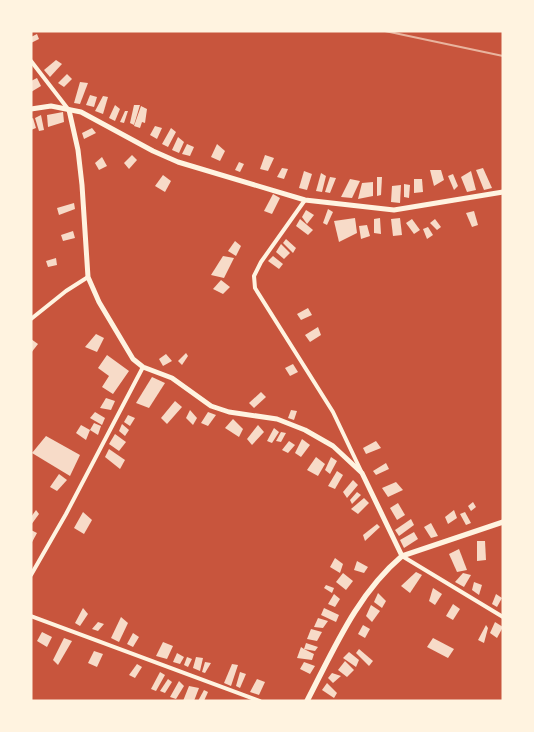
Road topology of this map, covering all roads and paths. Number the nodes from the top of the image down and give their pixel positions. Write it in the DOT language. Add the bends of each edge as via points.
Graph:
graph roads {
  1 [pos="31,61"];
  2 [pos="31,109"];
  3 [pos="69,110"];
  4 [pos="503,192"];
  5 [pos="304,200"];
  6 [pos="88,276"];
  7 [pos="31,319"];
  8 [pos="143,367"];
  9 [pos="362,473"];
  10 [pos="503,522"];
  11 [pos="402,556"];
  12 [pos="31,575"];
  13 [pos="31,616"];
  14 [pos="503,617"];
  15 [pos="260,701"];
  16 [pos="307,701"];
  1 -- 3 [label="street"];
  2 -- 3 [label="street" via="60,106"];
  3 -- 5 [label="street" via="81,112 178,162"];
  3 -- 6 [label="street" via="78,150"];
  4 -- 5 [label="street" via="394,210"];
  5 -- 9 [label="street" via="261,262 254,276 256,288 333,412"];
  6 -- 7 [label="street"];
  6 -- 8 [label="street" via="124,347"];
  8 -- 9 [label="street" via="172,378 211,406 277,419 304,430 333,446"];
  8 -- 12 [label="street"];
  9 -- 11 [label="street"];
  10 -- 11 [label="main road"];
  11 -- 14 [label="street"];
  11 -- 16 [label="main road" via="357,607"];
  13 -- 15 [label="street"];
}
